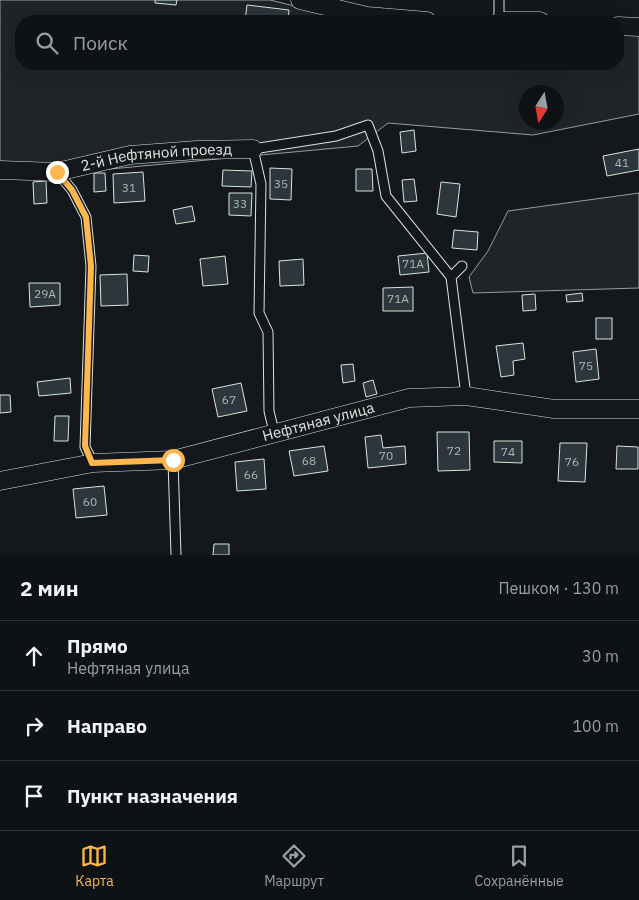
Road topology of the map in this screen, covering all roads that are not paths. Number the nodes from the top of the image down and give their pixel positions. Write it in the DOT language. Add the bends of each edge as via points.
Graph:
graph roads {
  1 [pos="300,0"];
  2 [pos="499,0"];
  3 [pos="363,15"];
  4 [pos="499,15"];
  5 [pos="624,26"];
  6 [pos="639,27"];
  7 [pos="252,149"];
  8 [pos="0,170"];
  9 [pos="57,172"];
  10 [pos="462,266"];
  11 [pos="452,277"];
  12 [pos="466,396"];
  13 [pos="639,409"];
  14 [pos="274,432"];
  15 [pos="173,460"];
  16 [pos="92,463"];
  17 [pos="0,481"];
  18 [pos="176,555"];
  1 -- 3 [label="street"];
  2 -- 4 [label="lane"];
  5 -- 6 [label="street"];
  7 -- 9 [label="street, 2-й Нефтяной проезд" via="130,155"];
  7 -- 11 [label="lane" via="336,136 368,125 378,151 386,196"];
  7 -- 14 [label="lane" via="261,184 259,313 268,332 269,412"];
  8 -- 9 [label="street, 2-й Нефтяной проезд"];
  9 -- 16 [label="lane" via="72,190 86,217 91,266 85,446"];
  10 -- 11 [label="lane"];
  11 -- 12 [label="lane"];
  12 -- 13 [label="street, Нефтяная улица" via="554,410"];
  12 -- 14 [label="street, Нефтяная улица" via="409,398"];
  14 -- 15 [label="street, Нефтяная улица"];
  15 -- 16 [label="street, Нефтяная улица"];
  15 -- 18 [label="lane"];
  16 -- 17 [label="street, Нефтяная улица"];
}
